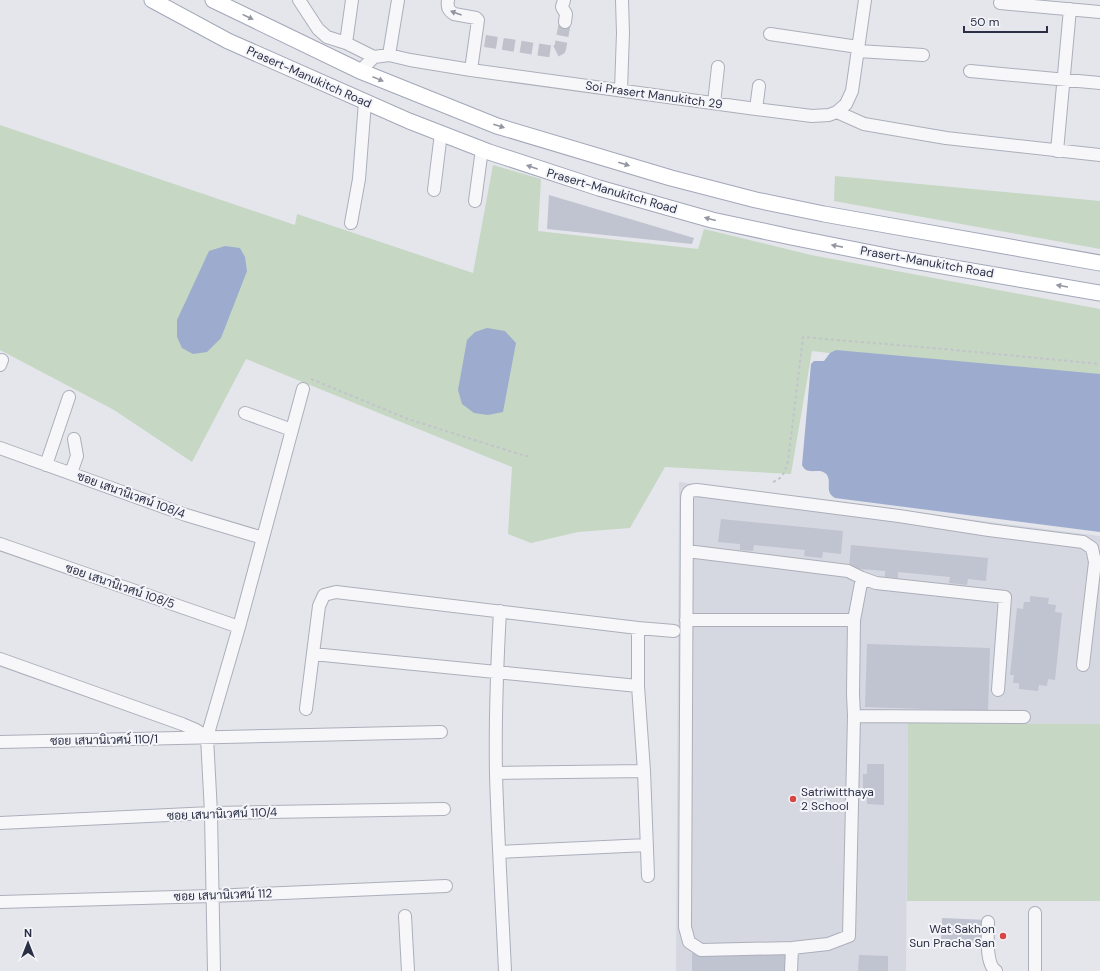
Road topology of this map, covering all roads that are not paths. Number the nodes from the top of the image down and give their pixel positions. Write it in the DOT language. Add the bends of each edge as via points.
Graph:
graph roads {
  1 [pos="152,0"];
  2 [pos="213,0"];
  3 [pos="299,0"];
  4 [pos="352,0"];
  5 [pos="398,0"];
  6 [pos="448,0"];
  7 [pos="564,0"];
  8 [pos="622,0"];
  9 [pos="865,0"];
  10 [pos="1000,3"];
  11 [pos="1034,3"];
  12 [pos="1070,9"];
  13 [pos="1100,12"];
  14 [pos="565,22"];
  15 [pos="770,34"];
  16 [pos="346,44"];
  17 [pos="858,49"];
  18 [pos="389,55"];
  19 [pos="923,55"];
  20 [pos="374,57"];
  21 [pos="718,67"];
  22 [pos="471,70"];
  23 [pos="970,70"];
  24 [pos="360,71"];
  25 [pos="1063,80"];
  26 [pos="1100,83"];
  27 [pos="759,86"];
  28 [pos="621,90"];
  29 [pos="365,102"];
  30 [pos="714,103"];
  31 [pos="756,109"];
  32 [pos="837,112"];
  33 [pos="441,133"];
  34 [pos="482,149"];
  35 [pos="1057,151"];
  36 [pos="1100,156"];
  37 [pos="434,190"];
  38 [pos="474,201"];
  39 [pos="351,223"];
  40 [pos="1100,263"];
  41 [pos="1100,293"];
  42 [pos="302,389"];
  43 [pos="69,397"];
  44 [pos="245,413"];
  45 [pos="292,430"];
  46 [pos="74,439"];
  47 [pos="0,448"];
  48 [pos="46,464"];
  49 [pos="71,474"];
  50 [pos="263,538"];
  51 [pos="0,544"];
  52 [pos="687,551"];
  53 [pos="862,578"];
  54 [pos="500,611"];
  55 [pos="686,620"];
  56 [pos="854,620"];
  57 [pos="239,627"];
  58 [pos="638,628"];
  59 [pos="674,630"];
  60 [pos="313,654"];
  61 [pos="0,659"];
  62 [pos="1083,665"];
  63 [pos="497,671"];
  64 [pos="638,686"];
  65 [pos="998,690"];
  66 [pos="306,709"];
  67 [pos="854,716"];
  68 [pos="1024,717"];
  69 [pos="441,732"];
  70 [pos="207,737"];
  71 [pos="0,742"];
  72 [pos="644,771"];
  73 [pos="496,773"];
  74 [pos="444,810"];
  75 [pos="211,813"];
  76 [pos="0,823"];
  77 [pos="647,845"];
  78 [pos="499,852"];
  79 [pos="648,876"];
  80 [pos="446,886"];
  81 [pos="212,896"];
  82 [pos="0,902"];
  83 [pos="1036,913"];
  84 [pos="405,916"];
  85 [pos="988,922"];
  86 [pos="792,948"];
  87 [pos="214,971"];
  88 [pos="408,971"];
  89 [pos="505,971"];
  90 [pos="791,971"];
  91 [pos="996,971"];
  92 [pos="1035,971"];
  1 -- 29 [label="main road, Prasert-Manukitch Road" via="228,41"];
  2 -- 24 [label="main road, one-way"];
  3 -- 16 [label="street" via="318,29 327,37"];
  4 -- 16 [label="street"];
  5 -- 18 [label="street"];
  22 -- 6 [label="street, one-way" via="480,40 478,20 454,14 448,7"];
  7 -- 14 [label="street" via="562,7 566,14"];
  8 -- 28 [label="street"];
  9 -- 17 [label="street"];
  10 -- 11 [label="street"];
  11 -- 12 [label="street"];
  12 -- 13 [label="street"];
  12 -- 25 [label="street"];
  15 -- 17 [label="street"];
  16 -- 20 [label="street"];
  17 -- 19 [label="street"];
  17 -- 32 [label="street" via="852,91 846,104"];
  18 -- 20 [label="street, Soi Prasert Manukitch 29"];
  18 -- 22 [label="street, Soi Prasert Manukitch 29"];
  20 -- 24 [label="street"];
  21 -- 30 [label="street"];
  22 -- 28 [label="street, Soi Prasert Manukitch 29"];
  23 -- 25 [label="street"];
  24 -- 40 [label="main road, one-way" via="497,126 678,180 824,214"];
  25 -- 26 [label="street"];
  25 -- 35 [label="street"];
  27 -- 31 [label="street"];
  28 -- 30 [label="street, Soi Prasert Manukitch 29"];
  29 -- 33 [label="main road, Prasert-Manukitch Road"];
  29 -- 39 [label="street" via="359,179"];
  30 -- 31 [label="street, Soi Prasert Manukitch 29"];
  31 -- 32 [label="street, Soi Prasert Manukitch 29" via="812,116"];
  32 -- 35 [label="street" via="864,124 946,138"];
  33 -- 34 [label="main road, Prasert-Manukitch Road"];
  33 -- 37 [label="street"];
  34 -- 38 [label="street"];
  41 -- 34 [label="main road, Prasert-Manukitch Road, one-way" via="902,259 712,220 578,181"];
  35 -- 36 [label="street"];
  42 -- 45 [label="street"];
  43 -- 48 [label="street"];
  44 -- 45 [label="street"];
  45 -- 50 [label="street"];
  46 -- 49 [label="street" via="77,456"];
  47 -- 48 [label="street, ซอย เสนานิเวศน์ 108/4"];
  48 -- 49 [label="street, ซอย เสนานิเวศน์ 108/4"];
  49 -- 50 [label="street, ซอย เสนานิเวศน์ 108/4" via="186,515"];
  50 -- 57 [label="street"];
  51 -- 57 [label="street, ซอย เสนานิเวศน์ 108/5"];
  52 -- 53 [label="street" via="848,571"];
  52 -- 55 [label="street"];
  52 -- 62 [label="street" via="687,496 688,492 693,490 1083,542 1092,548 1095,562"];
  53 -- 56 [label="street"];
  53 -- 65 [label="street" via="876,583 1005,597"];
  54 -- 58 [label="street"];
  54 -- 60 [label="street" via="336,592 324,595 319,606"];
  54 -- 63 [label="street"];
  55 -- 56 [label="street"];
  55 -- 86 [label="street" via="685,927 689,942 702,950"];
  56 -- 67 [label="street"];
  57 -- 70 [label="street"];
  58 -- 59 [label="street"];
  58 -- 64 [label="street"];
  60 -- 63 [label="street"];
  60 -- 66 [label="street"];
  61 -- 70 [label="street" via="182,724"];
  63 -- 64 [label="street"];
  63 -- 73 [label="street"];
  64 -- 72 [label="street"];
  67 -- 68 [label="street"];
  67 -- 86 [label="street" via="849,936 828,944"];
  69 -- 70 [label="street, ซอย เสนานิเวศน์ 110/1"];
  70 -- 71 [label="street, ซอย เสนานิเวศน์ 110/1"];
  70 -- 75 [label="street"];
  72 -- 73 [label="street"];
  72 -- 77 [label="street"];
  73 -- 78 [label="street"];
  74 -- 75 [label="street, ซอย เสนานิเวศน์ 110/4"];
  75 -- 76 [label="street, ซอย เสนานิเวศน์ 110/4"];
  75 -- 81 [label="street"];
  77 -- 78 [label="street"];
  77 -- 79 [label="street"];
  78 -- 89 [label="street"];
  80 -- 81 [label="street, ซอย เสนานิเวศน์ 112"];
  81 -- 82 [label="street, ซอย เสนานิเวศน์ 112"];
  81 -- 87 [label="street"];
  83 -- 92 [label="street"];
  84 -- 88 [label="street"];
  85 -- 91 [label="street" via="989,962"];
  86 -- 90 [label="street"];
}
